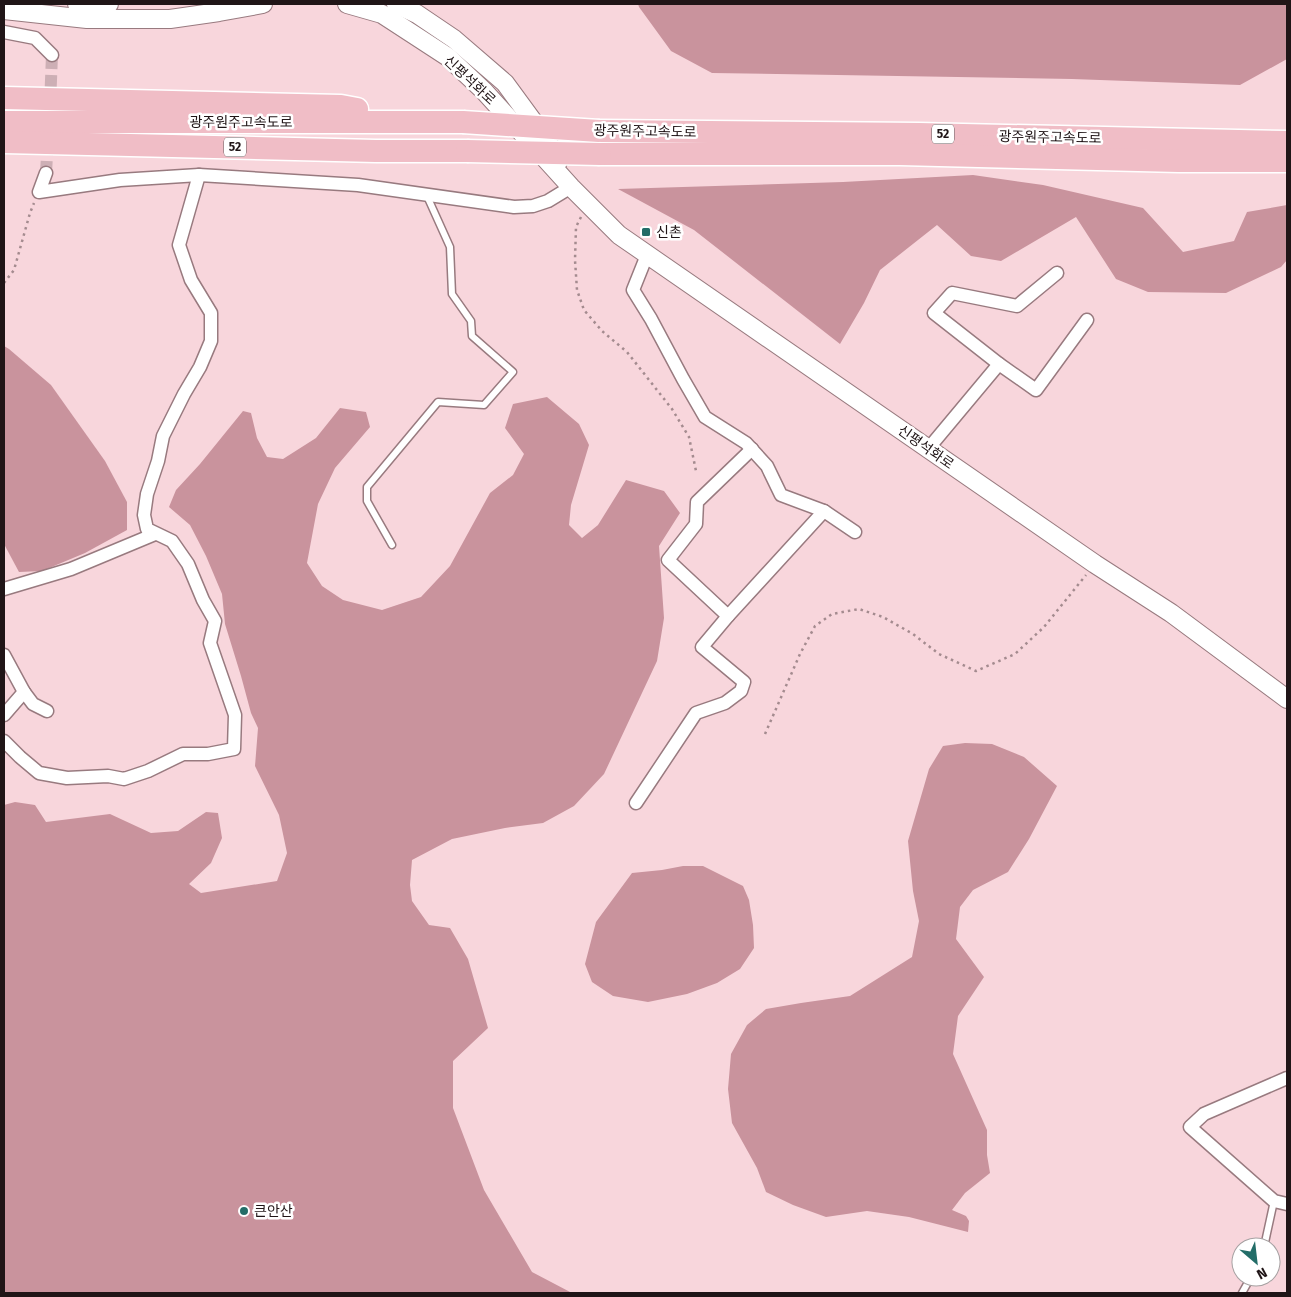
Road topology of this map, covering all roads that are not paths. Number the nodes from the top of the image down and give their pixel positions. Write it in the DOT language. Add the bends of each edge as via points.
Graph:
graph roads {
  1 [pos="84,4"];
  2 [pos="109,4"];
  3 [pos="263,4"];
  4 [pos="347,4"];
  5 [pos="396,4"];
  6 [pos="4,10"];
  7 [pos="4,32"];
  8 [pos="52,55"];
  9 [pos="4,98"];
  10 [pos="439,121"];
  11 [pos="4,122"];
  12 [pos="4,142"];
  13 [pos="1287,142"];
  14 [pos="1287,161"];
  15 [pos="46,173"];
  16 [pos="199,176"];
  17 [pos="571,187"];
  18 [pos="427,194"];
  19 [pos="647,255"];
  20 [pos="1057,273"];
  21 [pos="1087,320"];
  22 [pos="999,364"];
  23 [pos="928,449"];
  24 [pos="752,450"];
  25 [pos="824,510"];
  26 [pos="855,532"];
  27 [pos="155,534"];
  28 [pos="392,545"];
  29 [pos="4,589"];
  30 [pos="728,616"];
  31 [pos="4,655"];
  32 [pos="1267,684"];
  33 [pos="1287,685"];
  34 [pos="24,692"];
  35 [pos="1287,699"];
  36 [pos="47,711"];
  37 [pos="4,715"];
  38 [pos="4,741"];
  39 [pos="636,803"];
  40 [pos="1287,1078"];
  41 [pos="1274,1201"];
  42 [pos="1287,1204"];
  43 [pos="1266,1237"];
  1 -- 2 [label="main road"];
  3 -- 6 [label="main road" via="170,19 87,19"];
  4 -- 17 [label="main road, 신평석화로" via="382,14 448,57 484,91"];
  5 -- 17 [label="main road, 신평석화로" via="417,14 454,40 505,83 546,139"];
  7 -- 8 [label="street" via="35,38"];
  9 -- 10 [label="highway" via="340,106"];
  10 -- 11 [label="highway, 광주원주고속도로 / 52"];
  10 -- 13 [label="highway, 광주원주고속도로 / 52, bridge" via="599,131"];
  12 -- 14 [label="highway, 광주원주고속도로 / 52, bridge" via="376,151 900,154"];
  15 -- 16 [label="street" via="39,192 120,180"];
  16 -- 18 [label="street" via="358,185"];
  16 -- 27 [label="street" via="179,244 191,280 211,313 210,341 200,367 163,436 144,515 147,530"];
  17 -- 18 [label="street" via="533,206"];
  17 -- 19 [label="main road, 신평석화로" via="619,235"];
  18 -- 28 [label="lane" via="450,247 452,294 471,321 472,336 513,372 484,405 438,402 367,487 367,501"];
  19 -- 23 [label="main road, 신평석화로"];
  19 -- 24 [label="street" via="633,290 705,417"];
  20 -- 22 [label="street" via="1017,306 952,293 934,313"];
  21 -- 22 [label="street" via="1036,390"];
  22 -- 23 [label="street"];
  23 -- 32 [label="main road, 신평석화로" via="1171,613"];
  24 -- 25 [label="street" via="767,466 781,495"];
  24 -- 30 [label="street" via="697,502 696,524 668,560"];
  25 -- 26 [label="street"];
  25 -- 30 [label="street"];
  27 -- 29 [label="street" via="71,569"];
  27 -- 38 [label="street" via="172,542 188,564 215,622 210,643 235,715 234,749 183,754 124,779 108,776 67,778 39,773"];
  30 -- 39 [label="street" via="702,647 744,682 741,691 725,703 696,713"];
  31 -- 34 [label="street"];
  32 -- 33 [label="main road"];
  32 -- 35 [label="main road, 신평석화로"];
  34 -- 36 [label="street" via="33,704"];
  34 -- 37 [label="street"];
  40 -- 41 [label="street" via="1204,1114 1190,1127"];
  41 -- 42 [label="street"];
  41 -- 43 [label="lane"];
}
